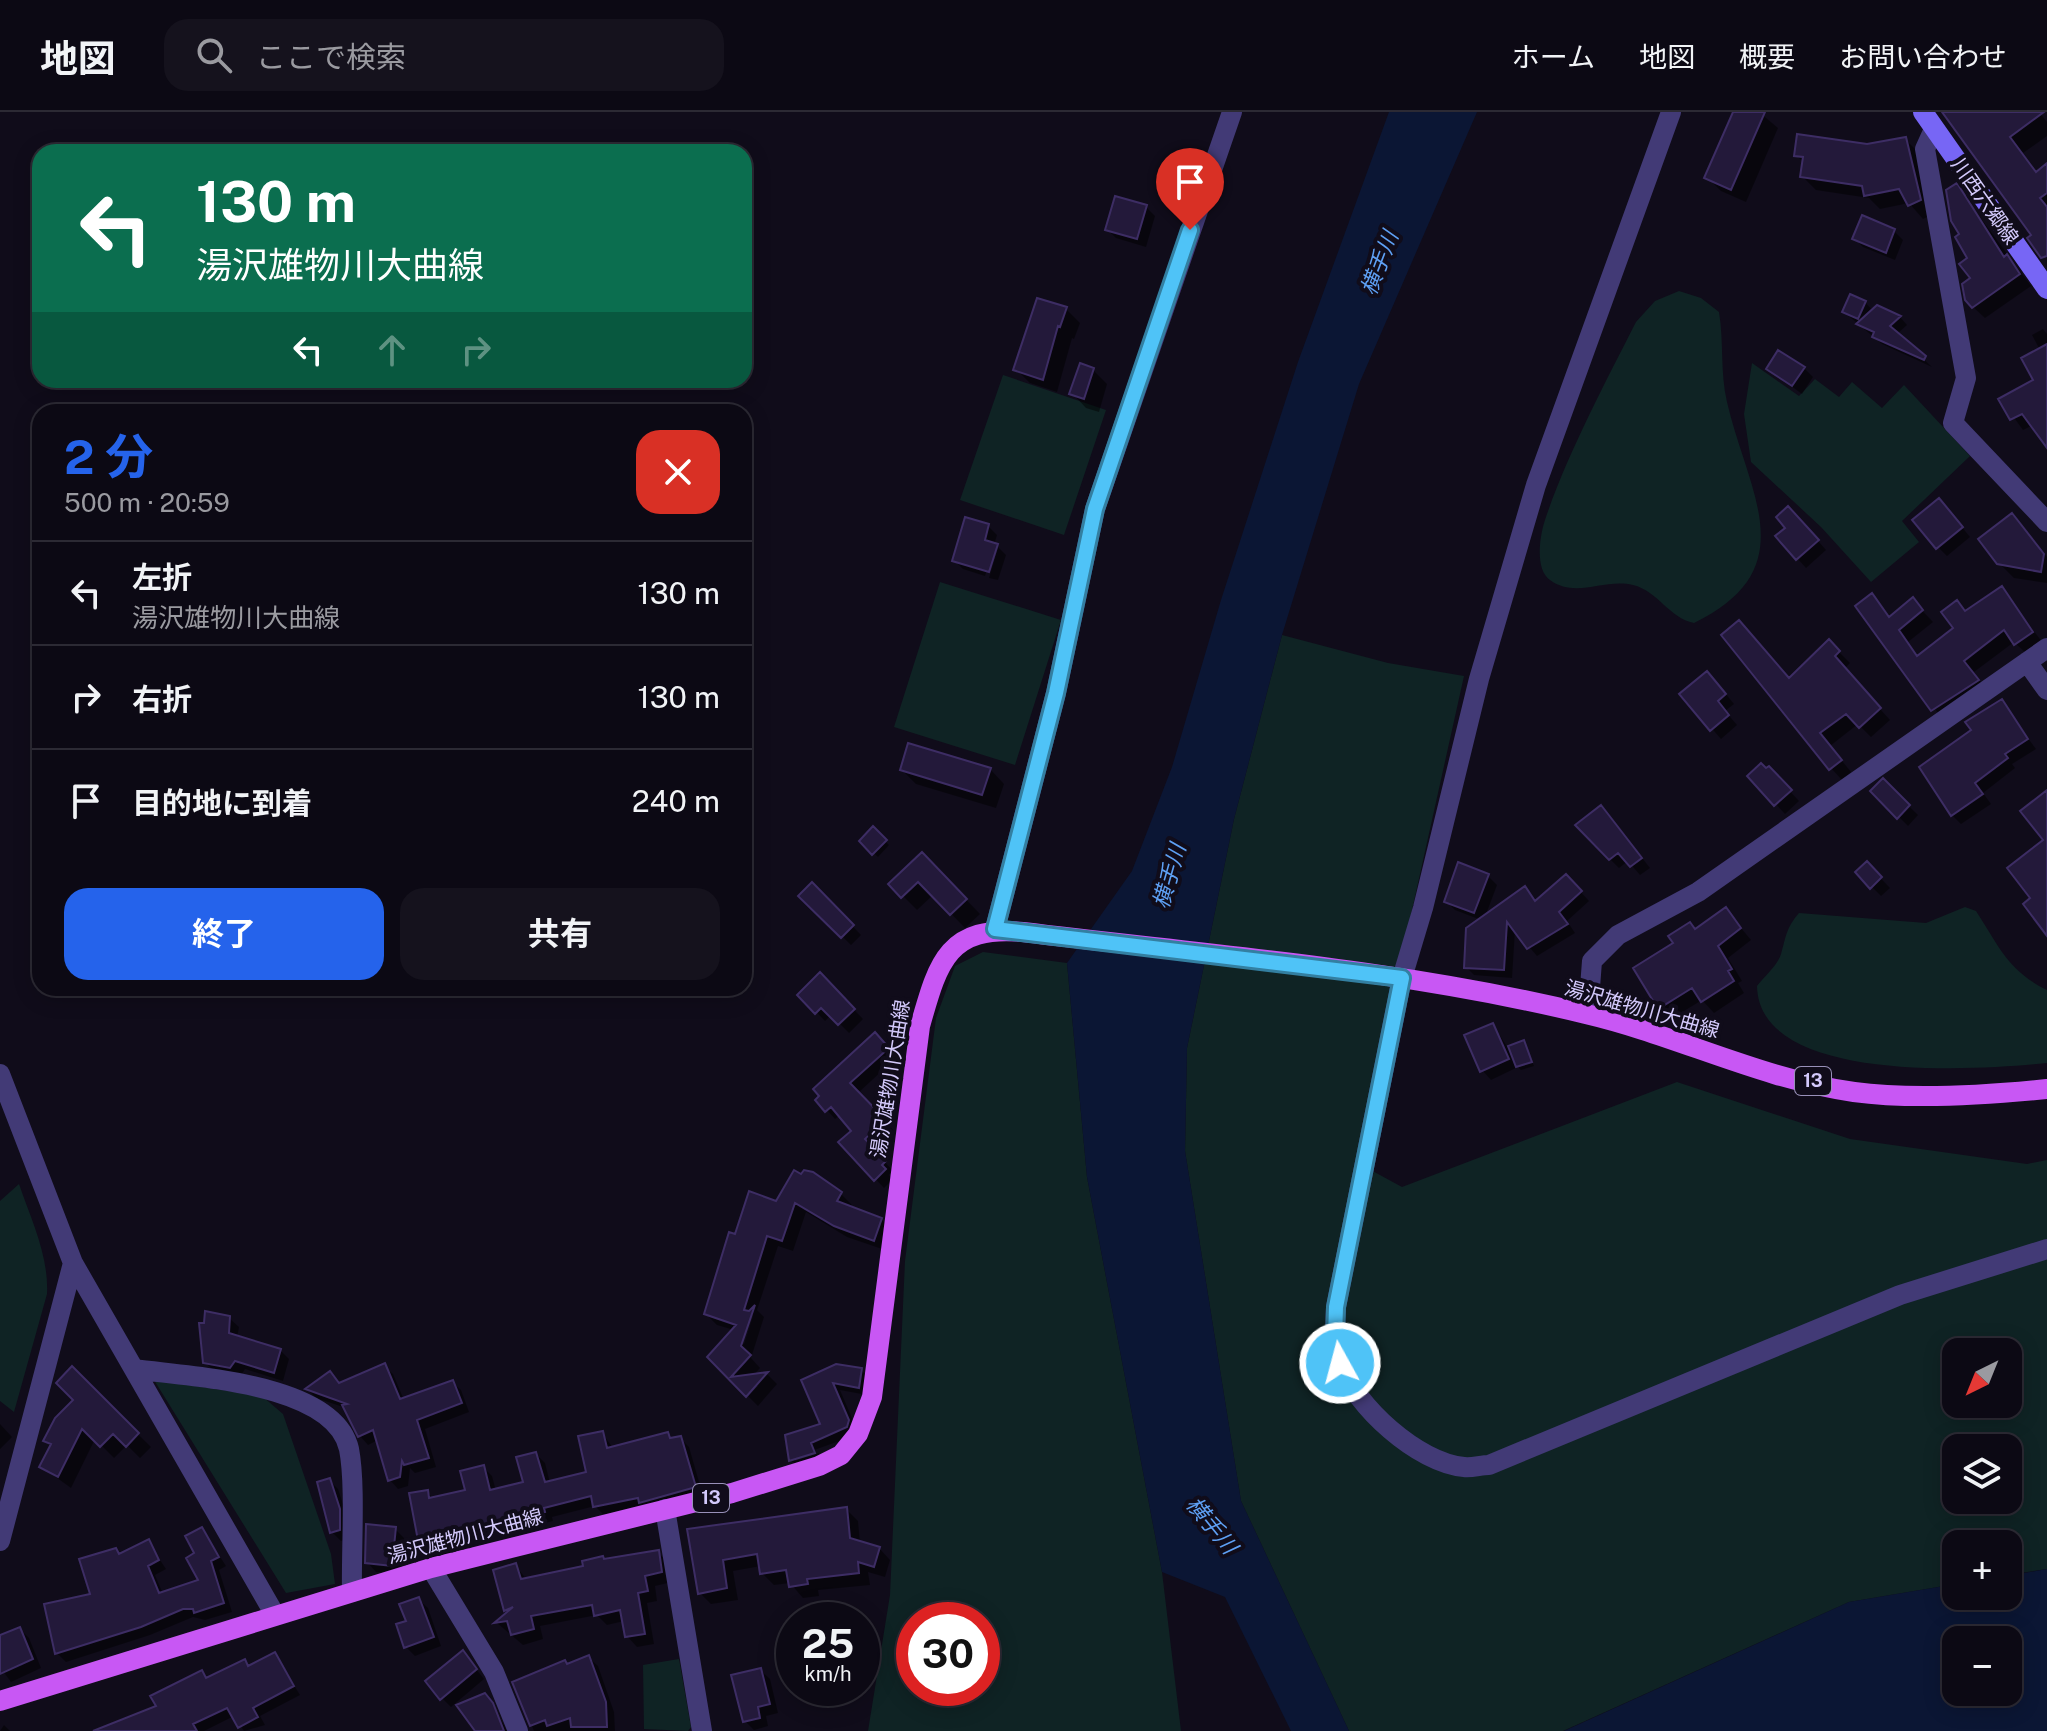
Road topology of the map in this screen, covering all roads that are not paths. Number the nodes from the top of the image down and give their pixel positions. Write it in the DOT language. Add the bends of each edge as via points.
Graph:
graph roads {
  1 [pos="1232,112"];
  2 [pos="1671,112"];
  3 [pos="1929,120"];
  4 [pos="2047,289"];
  5 [pos="2047,522"];
  6 [pos="2047,648"];
  7 [pos="2027,662"];
  8 [pos="2047,690"];
  9 [pos="995,929"];
  10 [pos="1398,977"];
  11 [pos="1588,1014"];
  12 [pos="0,1074"];
  13 [pos="2047,1089"];
  14 [pos="2047,1249"];
  15 [pos="73,1263"];
  16 [pos="134,1369"];
  17 [pos="665,1509"];
  18 [pos="0,1541"];
  19 [pos="431,1568"];
  20 [pos="352,1592"];
  21 [pos="275,1615"];
  22 [pos="0,1701"];
  23 [pos="518,1731"];
  24 [pos="702,1731"];
  1 -- 9 [label="street" via="1095,509 1056,693"];
  2 -- 10 [label="street" via="1536,485 1479,679 1423,908"];
  3 -- 4 [label="main road, 川西六郷線"];
  3 -- 5 [label="street" via="1925,149 1966,378 1953,423"];
  6 -- 7 [label="street"];
  7 -- 8 [label="street"];
  7 -- 11 [label="street" via="1698,892 1618,935 1592,961"];
  9 -- 10 [label="main road, 湯沢雄物川大曲線 / 13"];
  9 -- 17 [label="main road, 湯沢雄物川大曲線 / 13" via="954,947 936,968 920,1026 872,1397 858,1434 841,1455 819,1466"];
  10 -- 11 [label="main road, 湯沢雄物川大曲線 / 13"];
  10 -- 14 [label="street" via="1336,1307 1335,1337 1345,1374 1365,1403 1385,1425 1437,1459 1464,1467 1489,1465 1900,1295"];
  11 -- 13 [label="main road, 湯沢雄物川大曲線 / 13" via="1744,1064 1854,1092 1989,1095"];
  12 -- 15 [label="street"];
  15 -- 16 [label="street"];
  15 -- 18 [label="street"];
  16 -- 20 [label="street" via="261,1387 332,1419 349,1449"];
  16 -- 21 [label="street"];
  17 -- 19 [label="main road, 湯沢雄物川大曲線 / 13"];
  17 -- 24 [label="street"];
  19 -- 20 [label="main road, 湯沢雄物川大曲線 / 13"];
  19 -- 23 [label="street" via="494,1672"];
  20 -- 21 [label="main road, 湯沢雄物川大曲線 / 13"];
  21 -- 22 [label="main road, 湯沢雄物川大曲線 / 13"];
}
